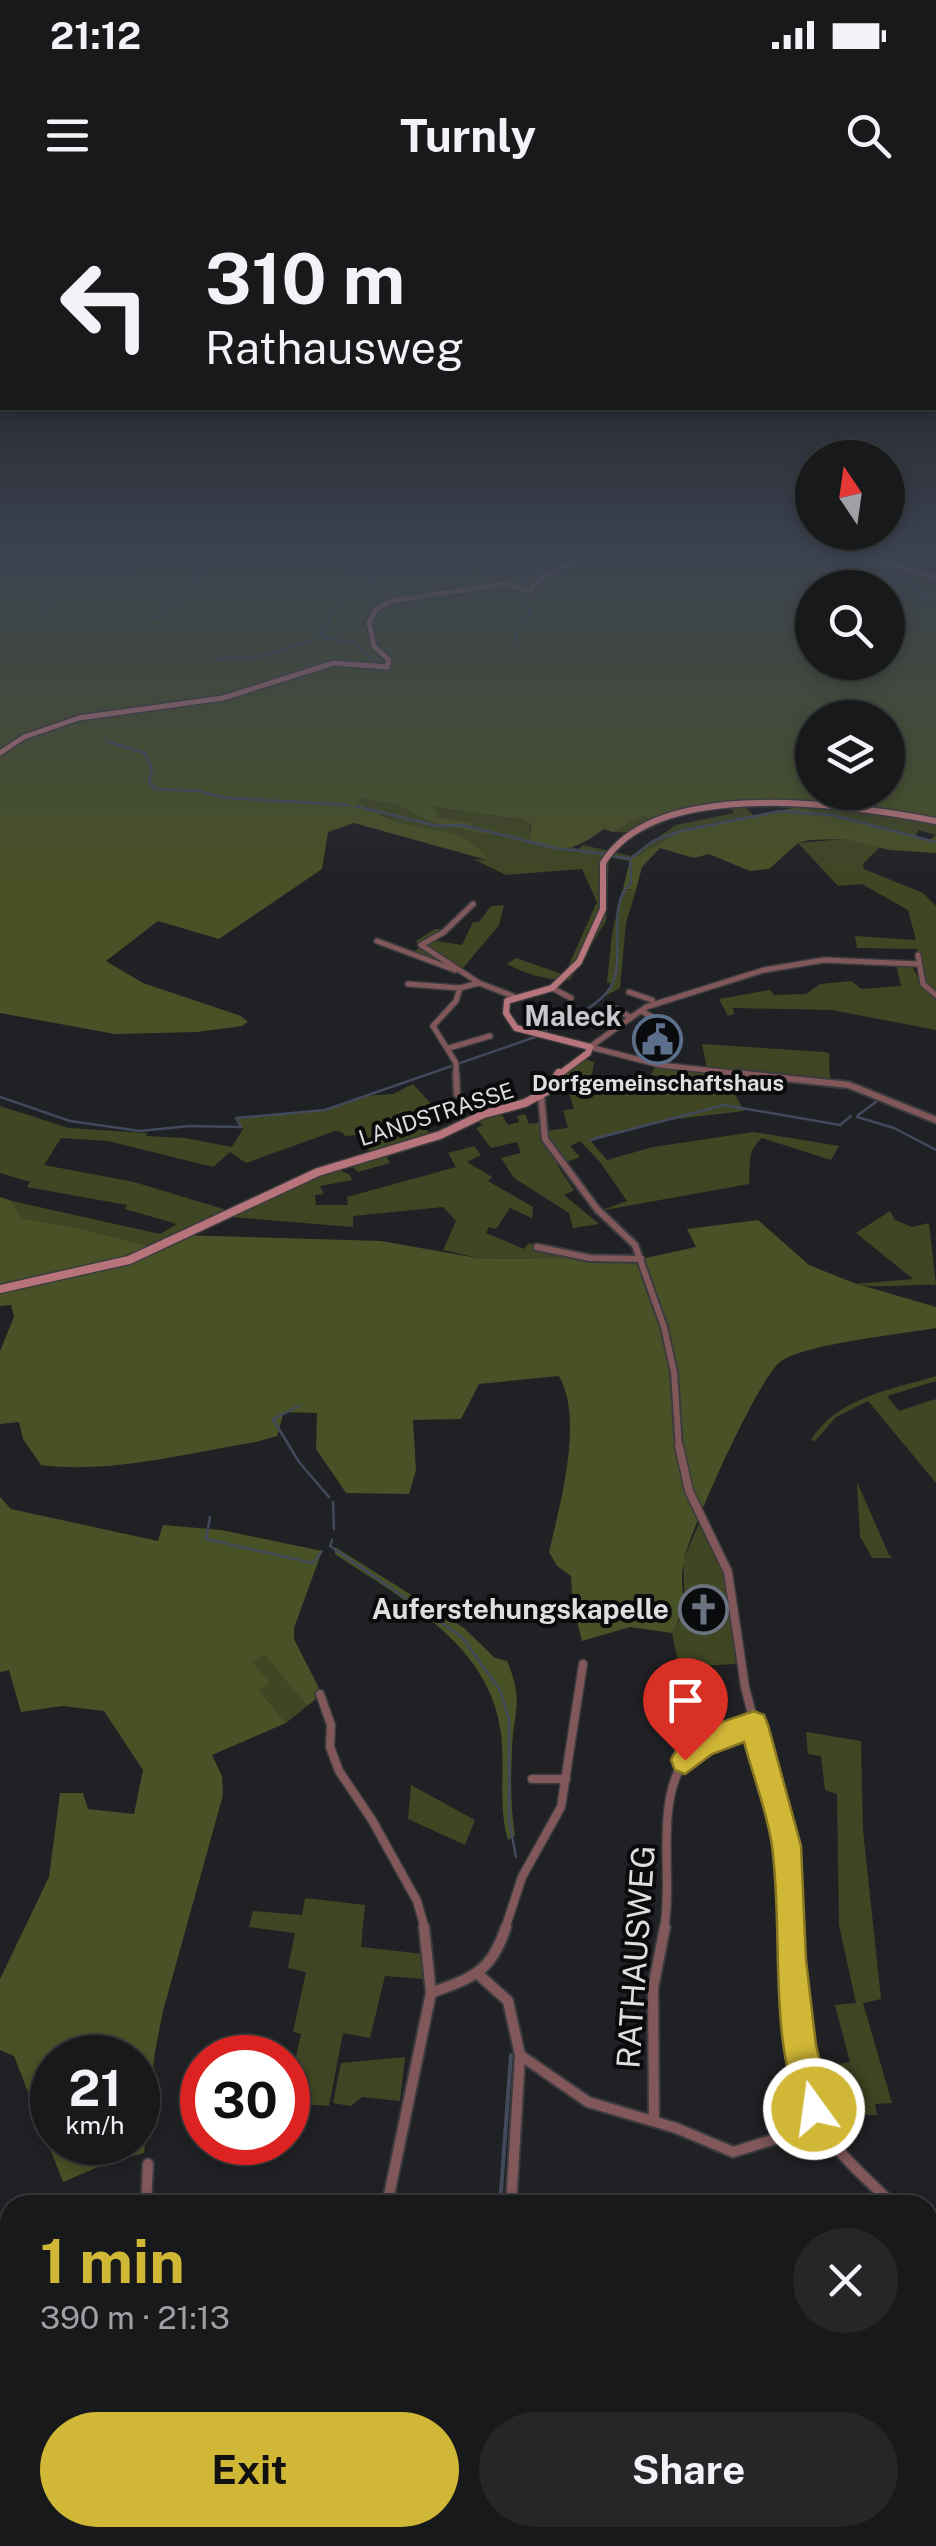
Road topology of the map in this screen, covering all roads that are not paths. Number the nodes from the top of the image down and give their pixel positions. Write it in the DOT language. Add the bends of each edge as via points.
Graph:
graph roads {
  1 [pos="317,668"];
  2 [pos="0,752"];
  3 [pos="936,821"];
  4 [pos="473,904"];
  5 [pos="377,941"];
  6 [pos="918,954"];
  7 [pos="918,964"];
  8 [pos="466,974"];
  9 [pos="479,983"];
  10 [pos="408,984"];
  11 [pos="460,988"];
  12 [pos="554,989"];
  13 [pos="652,990"];
  14 [pos="628,992"];
  15 [pos="936,995"];
  16 [pos="513,996"];
  17 [pos="572,998"];
  18 [pos="652,1002"];
  19 [pos="612,1006"];
  20 [pos="640,1010"];
  21 [pos="630,1017"];
  22 [pos="660,1021"];
  23 [pos="490,1036"];
  24 [pos="590,1047"];
  25 [pos="449,1048"];
  26 [pos="542,1096"];
  27 [pos="484,1114"];
  28 [pos="936,1120"];
  29 [pos="536,1247"];
  30 [pos="641,1259"];
  31 [pos="0,1289"];
  32 [pos="583,1664"];
  33 [pos="320,1694"];
  34 [pos="754,1725"];
  35 [pos="532,1778"];
  36 [pos="566,1779"];
  37 [pos="479,1975"];
  38 [pos="431,1993"];
  39 [pos="520,2055"];
  40 [pos="654,2121"];
  41 [pos="821,2125"];
  42 [pos="148,2165"];
  43 [pos="146,2195"];
  44 [pos="390,2195"];
  45 [pos="511,2195"];
  46 [pos="883,2195"];
  1 -- 2 [label="street" via="226,697 90,716 37,730"];
  3 -- 12 [label="street" via="856,806 781,802 658,821 606,858 600,922"];
  4 -- 8 [label="street" via="421,946"];
  5 -- 8 [label="street"];
  6 -- 7 [label="street"];
  7 -- 15 [label="street" via="923,984"];
  7 -- 18 [label="street" via="794,964"];
  8 -- 9 [label="street"];
  9 -- 11 [label="street"];
  9 -- 16 [label="street"];
  10 -- 11 [label="street"];
  11 -- 25 [label="street" via="433,1026"];
  12 -- 16 [label="street"];
  12 -- 17 [label="street"];
  13 -- 18 [label="street"];
  14 -- 18 [label="street"];
  16 -- 24 [label="street" via="506,1013 516,1028"];
  18 -- 20 [label="street"];
  19 -- 21 [label="street"];
  20 -- 21 [label="street"];
  20 -- 22 [label="street"];
  21 -- 24 [label="street"];
  23 -- 25 [label="street"];
  24 -- 26 [label="street, LANDSTRASSE"];
  24 -- 28 [label="street" via="660,1066 849,1085"];
  25 -- 27 [label="street" via="458,1094"];
  26 -- 27 [label="street, LANDSTRASSE"];
  26 -- 30 [label="street" via="544,1139"];
  27 -- 31 [label="street, LANDSTRASSE" via="440,1135 318,1172 129,1260"];
  29 -- 30 [label="street"];
  30 -- 34 [label="street" via="672,1358 680,1463 728,1572"];
  32 -- 36 [label="street"];
  33 -- 38 [label="street" via="338,1770 422,1914"];
  34 -- 40 [label="street, RATHAUSWEG" via="703,1744 670,1787 667,1915 653,1988"];
  34 -- 41 [label="street" via="786,1846 800,2045"];
  35 -- 36 [label="street"];
  36 -- 37 [label="street" via="561,1807 522,1877 501,1944"];
  37 -- 38 [label="street"];
  37 -- 39 [label="street" via="509,2001"];
  38 -- 44 [label="street"];
  39 -- 40 [label="street" via="588,2102"];
  39 -- 45 [label="street"];
  40 -- 41 [label="street" via="733,2152"];
  41 -- 46 [label="street"];
  42 -- 43 [label="street"];
}
